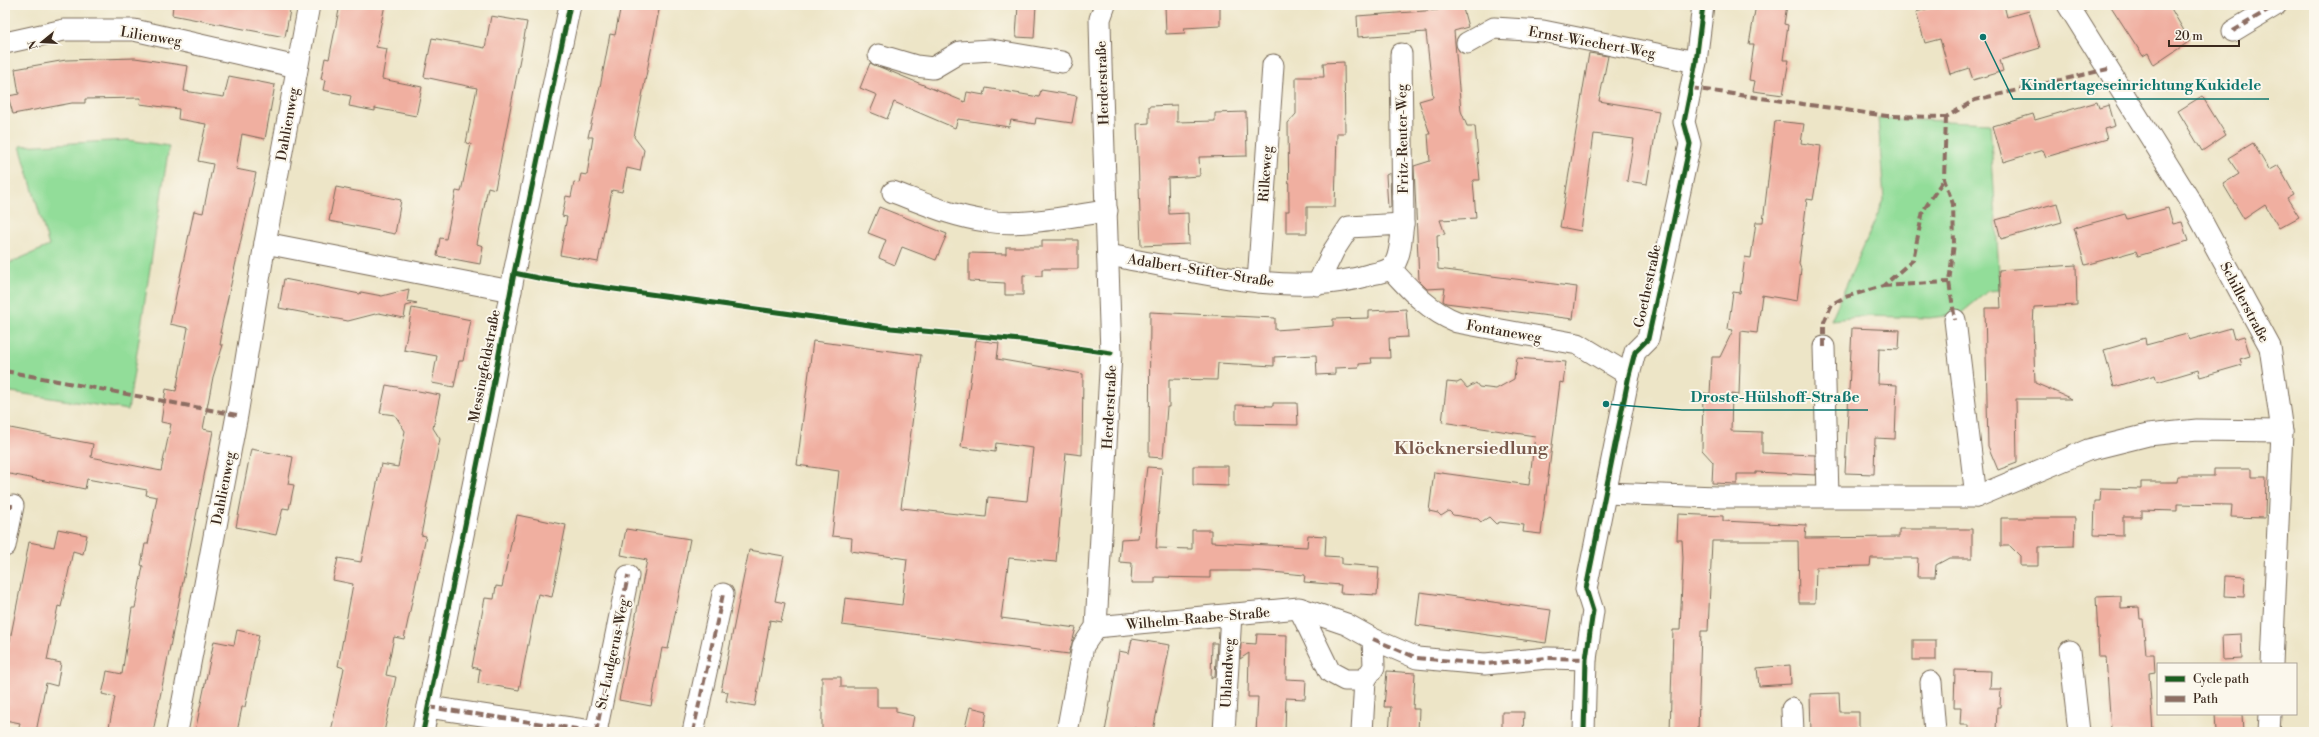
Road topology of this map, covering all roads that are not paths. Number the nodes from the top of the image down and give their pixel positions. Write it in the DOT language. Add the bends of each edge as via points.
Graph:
graph roads {
  1 [pos="309,5"];
  2 [pos="570,5"];
  3 [pos="1105,5"];
  4 [pos="1703,5"];
  5 [pos="2068,5"];
  6 [pos="2276,5"];
  7 [pos="2233,31"];
  8 [pos="5,43"];
  9 [pos="1467,43"];
  10 [pos="880,54"];
  11 [pos="1401,54"];
  12 [pos="1062,62"];
  13 [pos="1696,62"];
  14 [pos="1273,65"];
  15 [pos="297,67"];
  16 [pos="893,192"];
  17 [pos="1107,211"];
  18 [pos="1403,224"];
  19 [pos="266,243"];
  20 [pos="1109,255"];
  21 [pos="1391,268"];
  22 [pos="1258,282"];
  23 [pos="1317,286"];
  24 [pos="511,291"];
  25 [pos="1955,320"];
  26 [pos="1824,347"];
  27 [pos="1629,375"];
  28 [pos="2282,431"];
  29 [pos="1605,493"];
  30 [pos="1828,496"];
  31 [pos="1976,497"];
  32 [pos="13,506"];
  33 [pos="5,546"];
  34 [pos="628,576"];
  35 [pos="723,594"];
  36 [pos="1299,608"];
  37 [pos="1231,614"];
  38 [pos="1096,627"];
  39 [pos="1373,639"];
  40 [pos="2070,651"];
  41 [pos="1586,659"];
  42 [pos="2272,663"];
  43 [pos="1365,680"];
  44 [pos="1931,682"];
  45 [pos="428,707"];
  46 [pos="1792,709"];
  47 [pos="2270,715"];
  48 [pos="177,732"];
  49 [pos="423,732"];
  50 [pos="597,732"];
  51 [pos="693,732"];
  52 [pos="1067,732"];
  53 [pos="1224,732"];
  54 [pos="1362,732"];
  55 [pos="1584,732"];
  56 [pos="1793,732"];
  57 [pos="1934,732"];
  58 [pos="2079,732"];
  59 [pos="2269,732"];
  1 -- 15 [label="street, Dahlienweg"];
  2 -- 24 [label="street, Messingfeldstraße"];
  3 -- 17 [label="street, Herderstraße" via="1100,19 1100,57"];
  4 -- 13 [label="street, Goethestraße"];
  5 -- 28 [label="street, Schillerstraße" via="2194,207 2270,347"];
  6 -- 7 [label="street"];
  8 -- 15 [label="street, Lilienweg" via="64,30 134,30"];
  9 -- 13 [label="street, Ernst-Wiechert-Weg" via="1494,28 1543,31"];
  10 -- 12 [label="street" via="916,66 932,68 960,52 991,50"];
  11 -- 18 [label="street, Fritz-Reuter-Weg"];
  13 -- 27 [label="street, Goethestraße" via="1684,122 1690,144 1648,339 1635,352"];
  14 -- 22 [label="street, Rilkeweg"];
  15 -- 19 [label="street, Dahlienweg"];
  16 -- 17 [label="street" via="945,211 986,221 1027,221"];
  17 -- 20 [label="street, Herderstraße"];
  18 -- 21 [label="street" via="1396,263"];
  18 -- 23 [label="street" via="1349,228 1334,250"];
  19 -- 24 [label="street"];
  19 -- 48 [label="street, Dahlienweg" via="237,415"];
  20 -- 22 [label="street, Adalbert-Stifter-Straße"];
  20 -- 38 [label="street, Herderstraße" via="1111,353"];
  21 -- 23 [label="street, Adalbert-Stifter-Straße" via="1360,279"];
  21 -- 27 [label="street, Fontaneweg" via="1419,300 1442,316 1457,322 1578,344"];
  22 -- 23 [label="street, Adalbert-Stifter-Straße"];
  24 -- 45 [label="street, Messingfeldstraße"];
  25 -- 31 [label="street"];
  26 -- 30 [label="street"];
  27 -- 29 [label="street, Goethestraße"];
  28 -- 31 [label="street" via="2198,430 2148,435 2088,450"];
  28 -- 42 [label="street, Schillerstraße"];
  29 -- 30 [label="street" via="1670,497"];
  29 -- 41 [label="street, Goethestraße" via="1586,589 1592,611"];
  30 -- 31 [label="street"];
  32 -- 33 [label="street"];
  34 -- 50 [label="street, St.-Ludgerus-Weg"];
  35 -- 51 [label="street"];
  36 -- 37 [label="street, Wilhelm-Raabe-Straße"];
  36 -- 39 [label="street, Wilhelm-Raabe-Straße" via="1346,624"];
  36 -- 43 [label="street" via="1330,672 1345,680"];
  37 -- 38 [label="street, Wilhelm-Raabe-Straße"];
  37 -- 53 [label="street, Uhlandweg"];
  38 -- 52 [label="street" via="1083,646"];
  39 -- 41 [label="street, Wilhelm-Raabe-Straße" via="1417,658 1485,664 1548,658"];
  39 -- 43 [label="street" via="1374,667"];
  40 -- 58 [label="street"];
  41 -- 55 [label="street, Goethestraße"];
  43 -- 54 [label="street"];
  44 -- 57 [label="street"];
  45 -- 49 [label="street, Messingfeldstraße"];
  45 -- 50 [label="street, St.-Ludgerus-Weg"];
  46 -- 56 [label="street"];
  47 -- 59 [label="street"];
}
